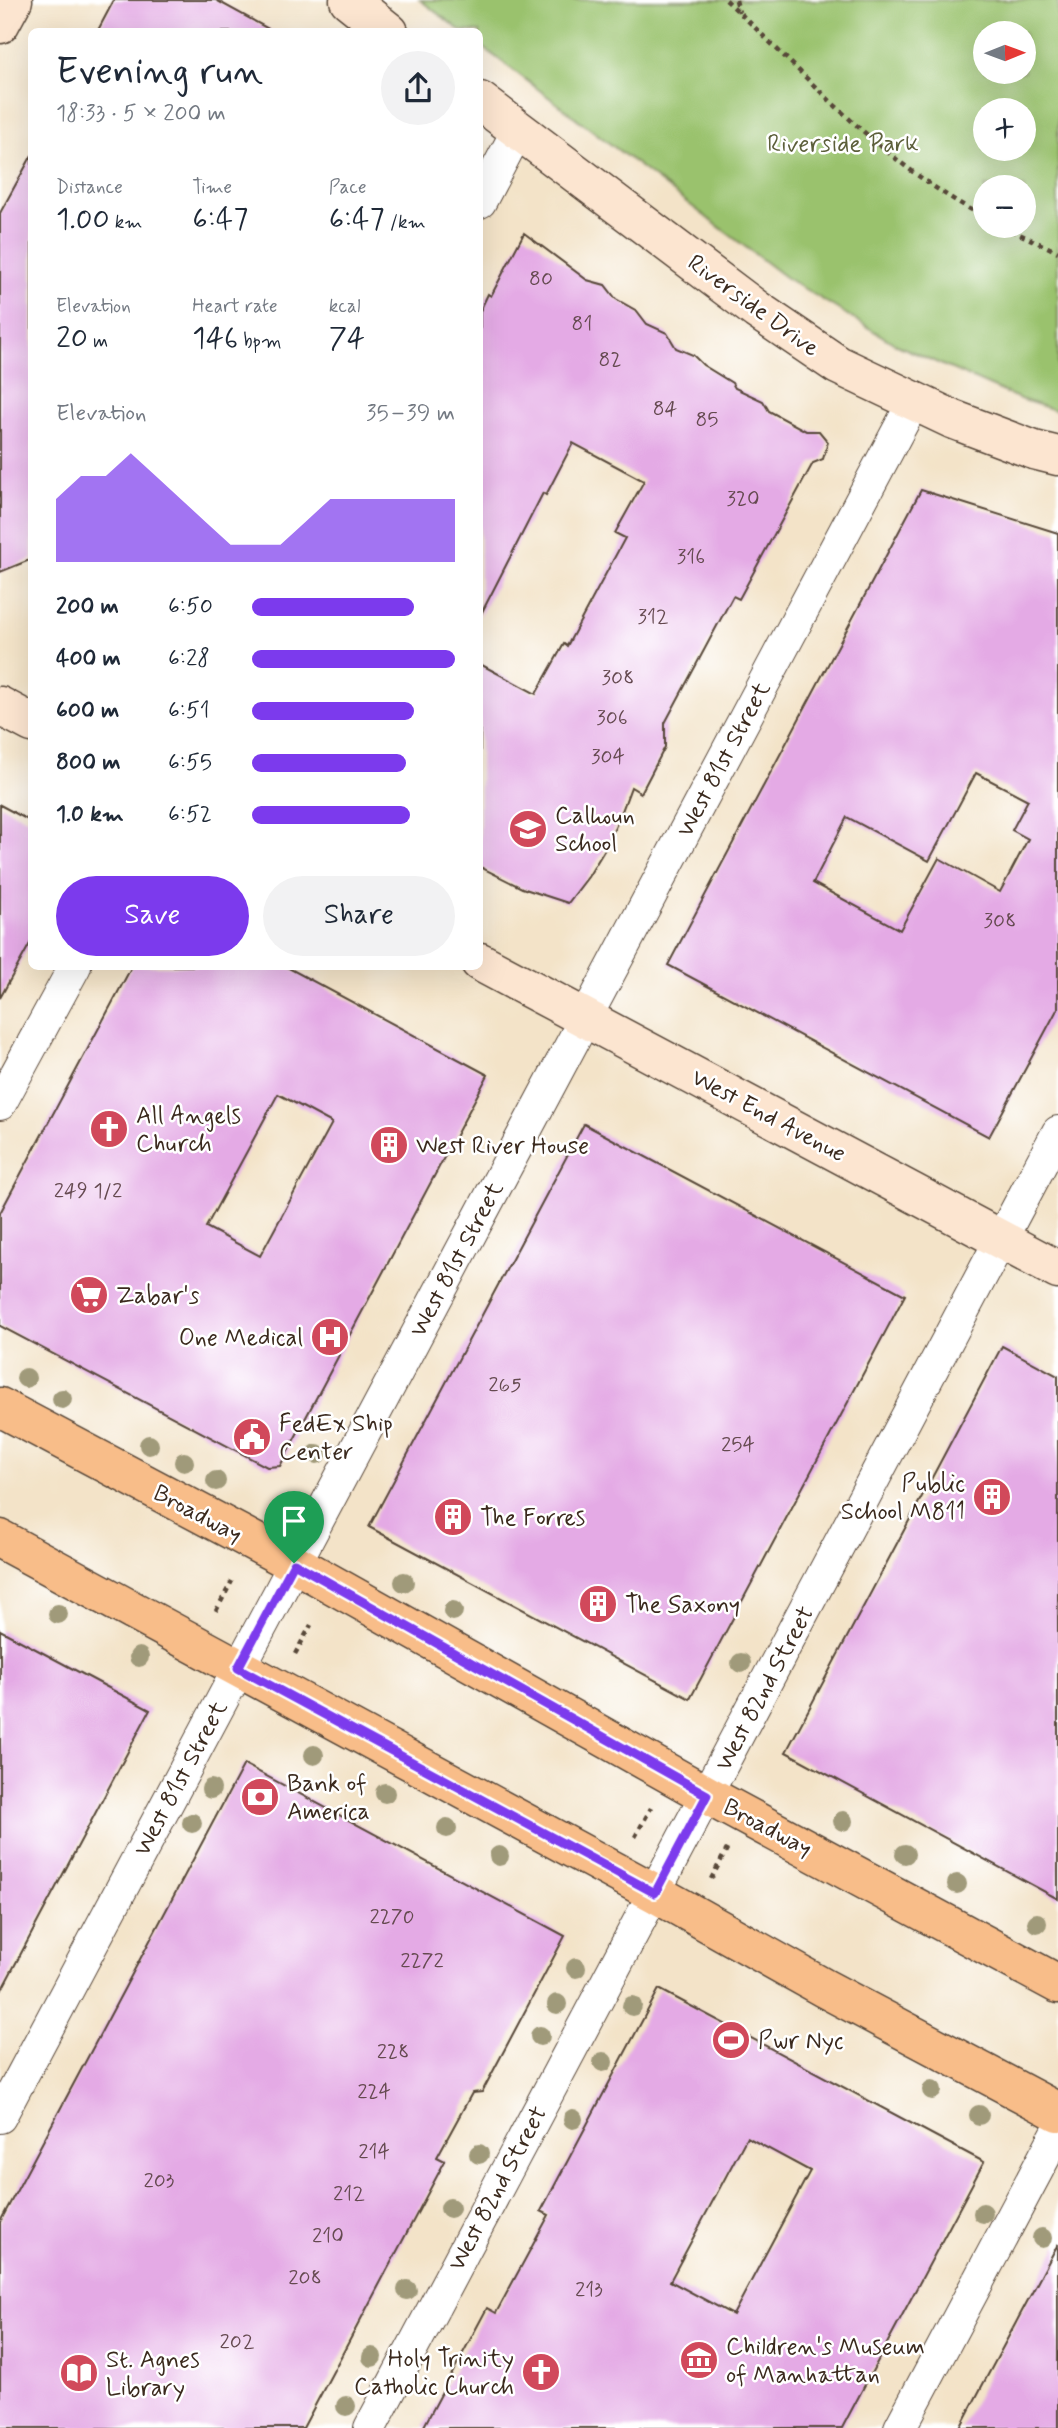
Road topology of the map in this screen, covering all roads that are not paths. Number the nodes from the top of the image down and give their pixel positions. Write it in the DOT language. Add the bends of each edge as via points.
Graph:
graph roads {
  1 [pos="13,0"];
  2 [pos="349,0"];
  3 [pos="0,24"];
  4 [pos="385,28"];
  5 [pos="483,103"];
  6 [pos="518,130"];
  7 [pos="483,196"];
  8 [pos="914,401"];
  9 [pos="1058,456"];
  10 [pos="0,706"];
  11 [pos="28,721"];
  12 [pos="483,964"];
  13 [pos="73,970"];
  14 [pos="585,1017"];
  15 [pos="0,1104"];
  16 [pos="1058,1132"];
  17 [pos="1001,1239"];
  18 [pos="1058,1270"];
  19 [pos="0,1407"];
  20 [pos="0,1539"];
  21 [pos="294,1563"];
  22 [pos="238,1668"];
  23 [pos="707,1795"];
  24 [pos="655,1893"];
  25 [pos="1058,1984"];
  26 [pos="1058,2112"];
  27 [pos="0,2118"];
  28 [pos="1058,2131"];
  29 [pos="370,2428"];
  30 [pos="900,2428"];
  1 -- 3 [label="main road"];
  2 -- 4 [label="main road"];
  5 -- 6 [label="main road, Riverside Drive"];
  6 -- 7 [label="street"];
  6 -- 8 [label="main road, Riverside Drive" via="796,338 838,365"];
  8 -- 9 [label="main road, Riverside Drive" via="987,433"];
  8 -- 14 [label="street, West 81st Street"];
  10 -- 11 [label="main road"];
  12 -- 14 [label="main road, West End Avenue"];
  13 -- 15 [label="street"];
  14 -- 17 [label="main road, West End Avenue"];
  14 -- 21 [label="street, West 81st Street"];
  16 -- 17 [label="street, West 82nd Street"];
  17 -- 18 [label="main road, West End Avenue"];
  17 -- 23 [label="street, West 82nd Street"];
  19 -- 21 [label="main road, Broadway"];
  20 -- 22 [label="main road"];
  21 -- 22 [label="street, West 81st Street"];
  21 -- 23 [label="main road, Broadway"];
  22 -- 24 [label="main road"];
  22 -- 27 [label="street, West 81st Street"];
  23 -- 24 [label="street, West 82nd Street"];
  23 -- 25 [label="main road, Broadway"];
  24 -- 26 [label="main road"];
  24 -- 29 [label="street, West 82nd Street"];
  28 -- 30 [label="street"];
}
